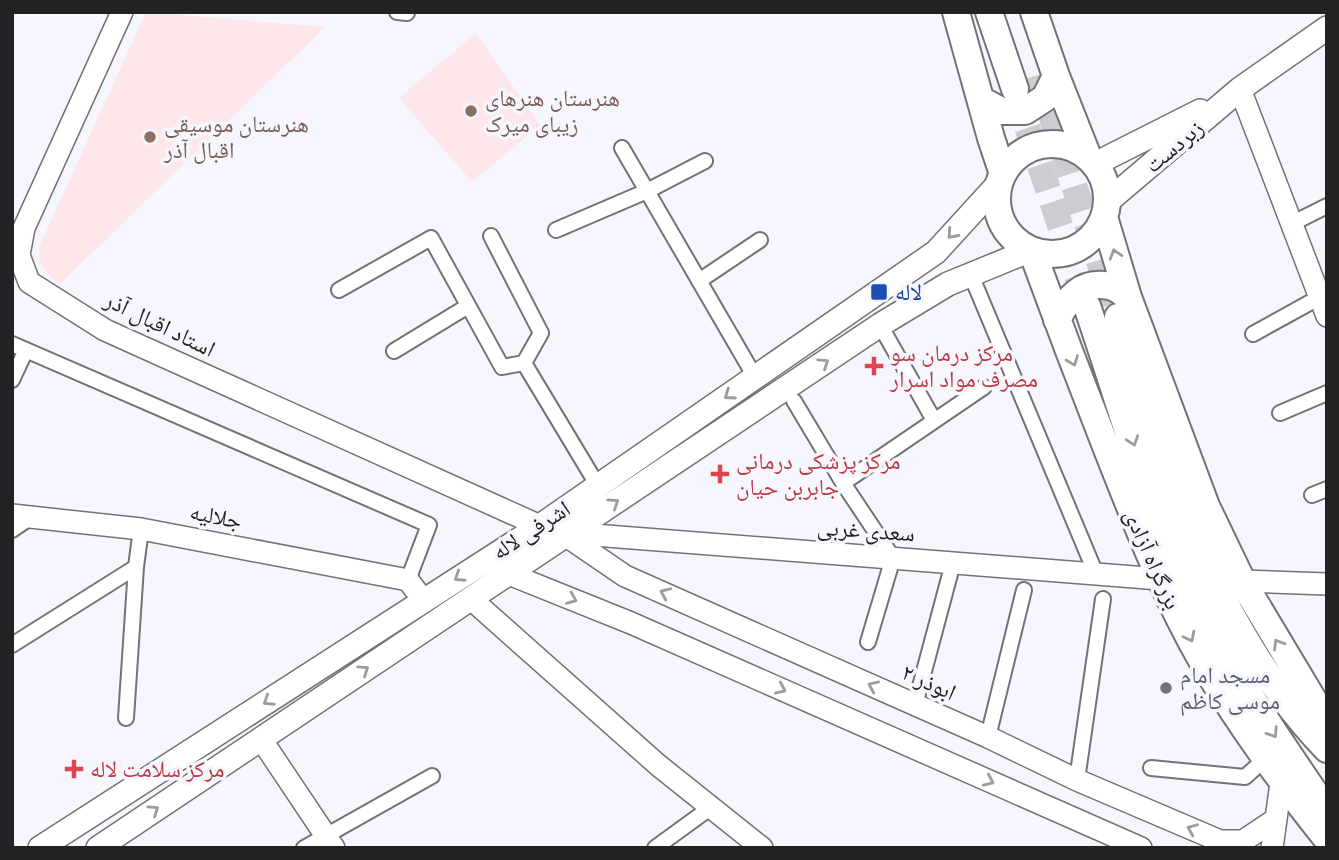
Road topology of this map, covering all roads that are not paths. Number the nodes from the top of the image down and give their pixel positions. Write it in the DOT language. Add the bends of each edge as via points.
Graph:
graph roads {
  1 [pos="122,12"];
  2 [pos="397,12"];
  3 [pos="956,12"];
  4 [pos="989,12"];
  5 [pos="1017,12"];
  6 [pos="1034,12"];
  7 [pos="407,13"];
  8 [pos="1327,29"];
  9 [pos="1047,75"];
  10 [pos="1015,89"];
  11 [pos="1240,89"];
  12 [pos="981,100"];
  13 [pos="622,148"];
  14 [pos="705,161"];
  15 [pos="1091,161"];
  16 [pos="1001,179"];
  17 [pos="647,191"];
  18 [pos="1327,206"];
  19 [pos="1106,209"];
  20 [pos="1293,223"];
  21 [pos="556,230"];
  22 [pos="491,236"];
  23 [pos="760,240"];
  24 [pos="1031,250"];
  25 [pos="971,275"];
  26 [pos="699,281"];
  27 [pos="339,290"];
  28 [pos="1121,300"];
  29 [pos="468,306"];
  30 [pos="1087,306"];
  31 [pos="1323,306"];
  32 [pos="1057,320"];
  33 [pos="880,325"];
  34 [pos="1253,334"];
  35 [pos="12,344"];
  36 [pos="26,350"];
  37 [pos="394,351"];
  38 [pos="524,363"];
  39 [pos="755,377"];
  40 [pos="12,380"];
  41 [pos="984,387"];
  42 [pos="1327,393"];
  43 [pos="794,401"];
  44 [pos="1280,413"];
  45 [pos="932,415"];
  46 [pos="842,483"];
  47 [pos="598,486"];
  48 [pos="1327,489"];
  49 [pos="1312,495"];
  50 [pos="22,516"];
  51 [pos="540,526"];
  52 [pos="141,528"];
  53 [pos="12,530"];
  54 [pos="566,534"];
  55 [pos="893,558"];
  56 [pos="953,563"];
  57 [pos="136,567"];
  58 [pos="509,574"];
  59 [pos="1096,574"];
  60 [pos="1160,579"];
  61 [pos="408,580"];
  62 [pos="1242,581"];
  63 [pos="1327,584"];
  64 [pos="1024,590"];
  65 [pos="471,599"];
  66 [pos="1103,599"];
  67 [pos="423,600"];
  68 [pos="867,642"];
  69 [pos="12,645"];
  70 [pos="915,705"];
  71 [pos="126,718"];
  72 [pos="1327,723"];
  73 [pos="988,737"];
  74 [pos="261,739"];
  75 [pos="1327,749"];
  76 [pos="1265,759"];
  77 [pos="1151,768"];
  78 [pos="432,776"];
  79 [pos="1077,780"];
  80 [pos="1281,783"];
  81 [pos="710,808"];
  82 [pos="1327,811"];
  83 [pos="1276,819"];
  84 [pos="1327,839"];
  85 [pos="330,841"];
  86 [pos="40,848"];
  87 [pos="97,848"];
  88 [pos="304,848"];
  89 [pos="655,848"];
  90 [pos="762,848"];
  91 [pos="1142,848"];
  92 [pos="1272,848"];
  1 -- 51 [label="street, استاد اقبال آذر" via="24,228 19,255 29,282 106,330"];
  2 -- 7 [label="street"];
  3 -- 12 [label="highway"];
  4 -- 10 [label="highway"];
  5 -- 9 [label="highway"];
  6 -- 9 [label="highway"];
  8 -- 11 [label="main road, زبردست"];
  9 -- 12 [label="highway" via="1045,98 1025,111 1002,111"];
  9 -- 15 [label="highway"];
  11 -- 15 [label="main road, زبردست"];
  11 -- 19 [label="main road, زبردست"];
  11 -- 20 [label="street"];
  12 -- 16 [label="highway"];
  13 -- 17 [label="street"];
  14 -- 17 [label="street"];
  15 -- 16 [label="highway" via="1073,148 1039,146 1023,152"];
  15 -- 19 [label="highway" via="1105,187"];
  16 -- 24 [label="highway" via="998,213 1005,229"];
  16 -- 39 [label="main road, اشرفی لاله, one-way" via="936,251"];
  17 -- 21 [label="street"];
  17 -- 26 [label="street"];
  18 -- 20 [label="street"];
  19 -- 24 [label="highway" via="1096,232 1083,244 1067,252"];
  28 -- 19 [label="highway, بزرگراه آزادی, one-way"];
  20 -- 31 [label="street"];
  22 -- 38 [label="street" via="541,333"];
  23 -- 26 [label="street"];
  24 -- 25 [label="main road, اشرفی لاله"];
  24 -- 32 [label="highway, بزرگراه آزادی"];
  25 -- 33 [label="main road, اشرفی لاله"];
  25 -- 59 [label="street"];
  26 -- 39 [label="street"];
  27 -- 29 [label="street" via="431,239"];
  28 -- 32 [label="highway" via="1109,286 1084,287 1067,300"];
  28 -- 62 [label="highway, بزرگراه آزادی"];
  28 -- 75 [label="highway, بزرگراه آزادی" via="1176,497 1204,560 1278,691"];
  29 -- 37 [label="street"];
  29 -- 38 [label="street" via="502,367"];
  30 -- 82 [label="highway, بزرگراه آزادی, one-way" via="1155,506 1188,584 1223,651"];
  31 -- 34 [label="street"];
  32 -- 60 [label="highway, بزرگراه آزادی, one-way"];
  33 -- 45 [label="street"];
  54 -- 33 [label="main road, اشرفی لاله, one-way"];
  35 -- 36 [label="street"];
  36 -- 40 [label="street"];
  36 -- 61 [label="street" via="429,524"];
  38 -- 47 [label="street"];
  39 -- 47 [label="main road, اشرفی لاله, one-way"];
  41 -- 46 [label="street"];
  42 -- 44 [label="street"];
  43 -- 46 [label="street"];
  46 -- 55 [label="street"];
  47 -- 51 [label="main road, اشرفی لاله"];
  48 -- 49 [label="street"];
  50 -- 52 [label="street, جلالیه"];
  50 -- 53 [label="street"];
  51 -- 67 [label="main road, اشرفی لاله, one-way"];
  52 -- 57 [label="street"];
  52 -- 61 [label="street, جلالیه"];
  54 -- 55 [label="street, سعدی غربی"];
  54 -- 58 [label="main road, اشرفی لاله"];
  70 -- 54 [label="street, ابوذر ۲, one-way" via="625,576"];
  55 -- 56 [label="street, سعدی غربی"];
  55 -- 68 [label="street"];
  56 -- 59 [label="street, سعدی غربی"];
  56 -- 70 [label="street"];
  57 -- 69 [label="street"];
  57 -- 71 [label="street"];
  58 -- 65 [label="main road, اشرفی لاله"];
  58 -- 91 [label="street, one-way"];
  59 -- 60 [label="street, سعدی غربی"];
  60 -- 76 [label="highway, بزرگراه آزادی, one-way" via="1205,665"];
  61 -- 67 [label="street"];
  62 -- 63 [label="street"];
  72 -- 62 [label="highway, بزرگراه آزادی, one-way"];
  64 -- 73 [label="street"];
  74 -- 65 [label="main road, اشرفی لاله, one-way"];
  65 -- 81 [label="street"];
  66 -- 79 [label="street"];
  67 -- 86 [label="main road, اشرفی لاله, one-way"];
  70 -- 73 [label="street, ابوذر ۲"];
  73 -- 79 [label="street, ابوذر ۲"];
  74 -- 85 [label="street"];
  87 -- 74 [label="main road, اشرفی لاله, one-way"];
  76 -- 77 [label="street" via="1245,777"];
  76 -- 80 [label="highway, بزرگراه آزادی"];
  78 -- 85 [label="street"];
  83 -- 79 [label="street, ابوذر ۲, one-way" via="1242,841 1220,841"];
  80 -- 83 [label="street"];
  80 -- 84 [label="highway, بزرگراه آزادی"];
  81 -- 89 [label="street"];
  81 -- 90 [label="street"];
  83 -- 92 [label="street"];
  85 -- 88 [label="street"];
}
